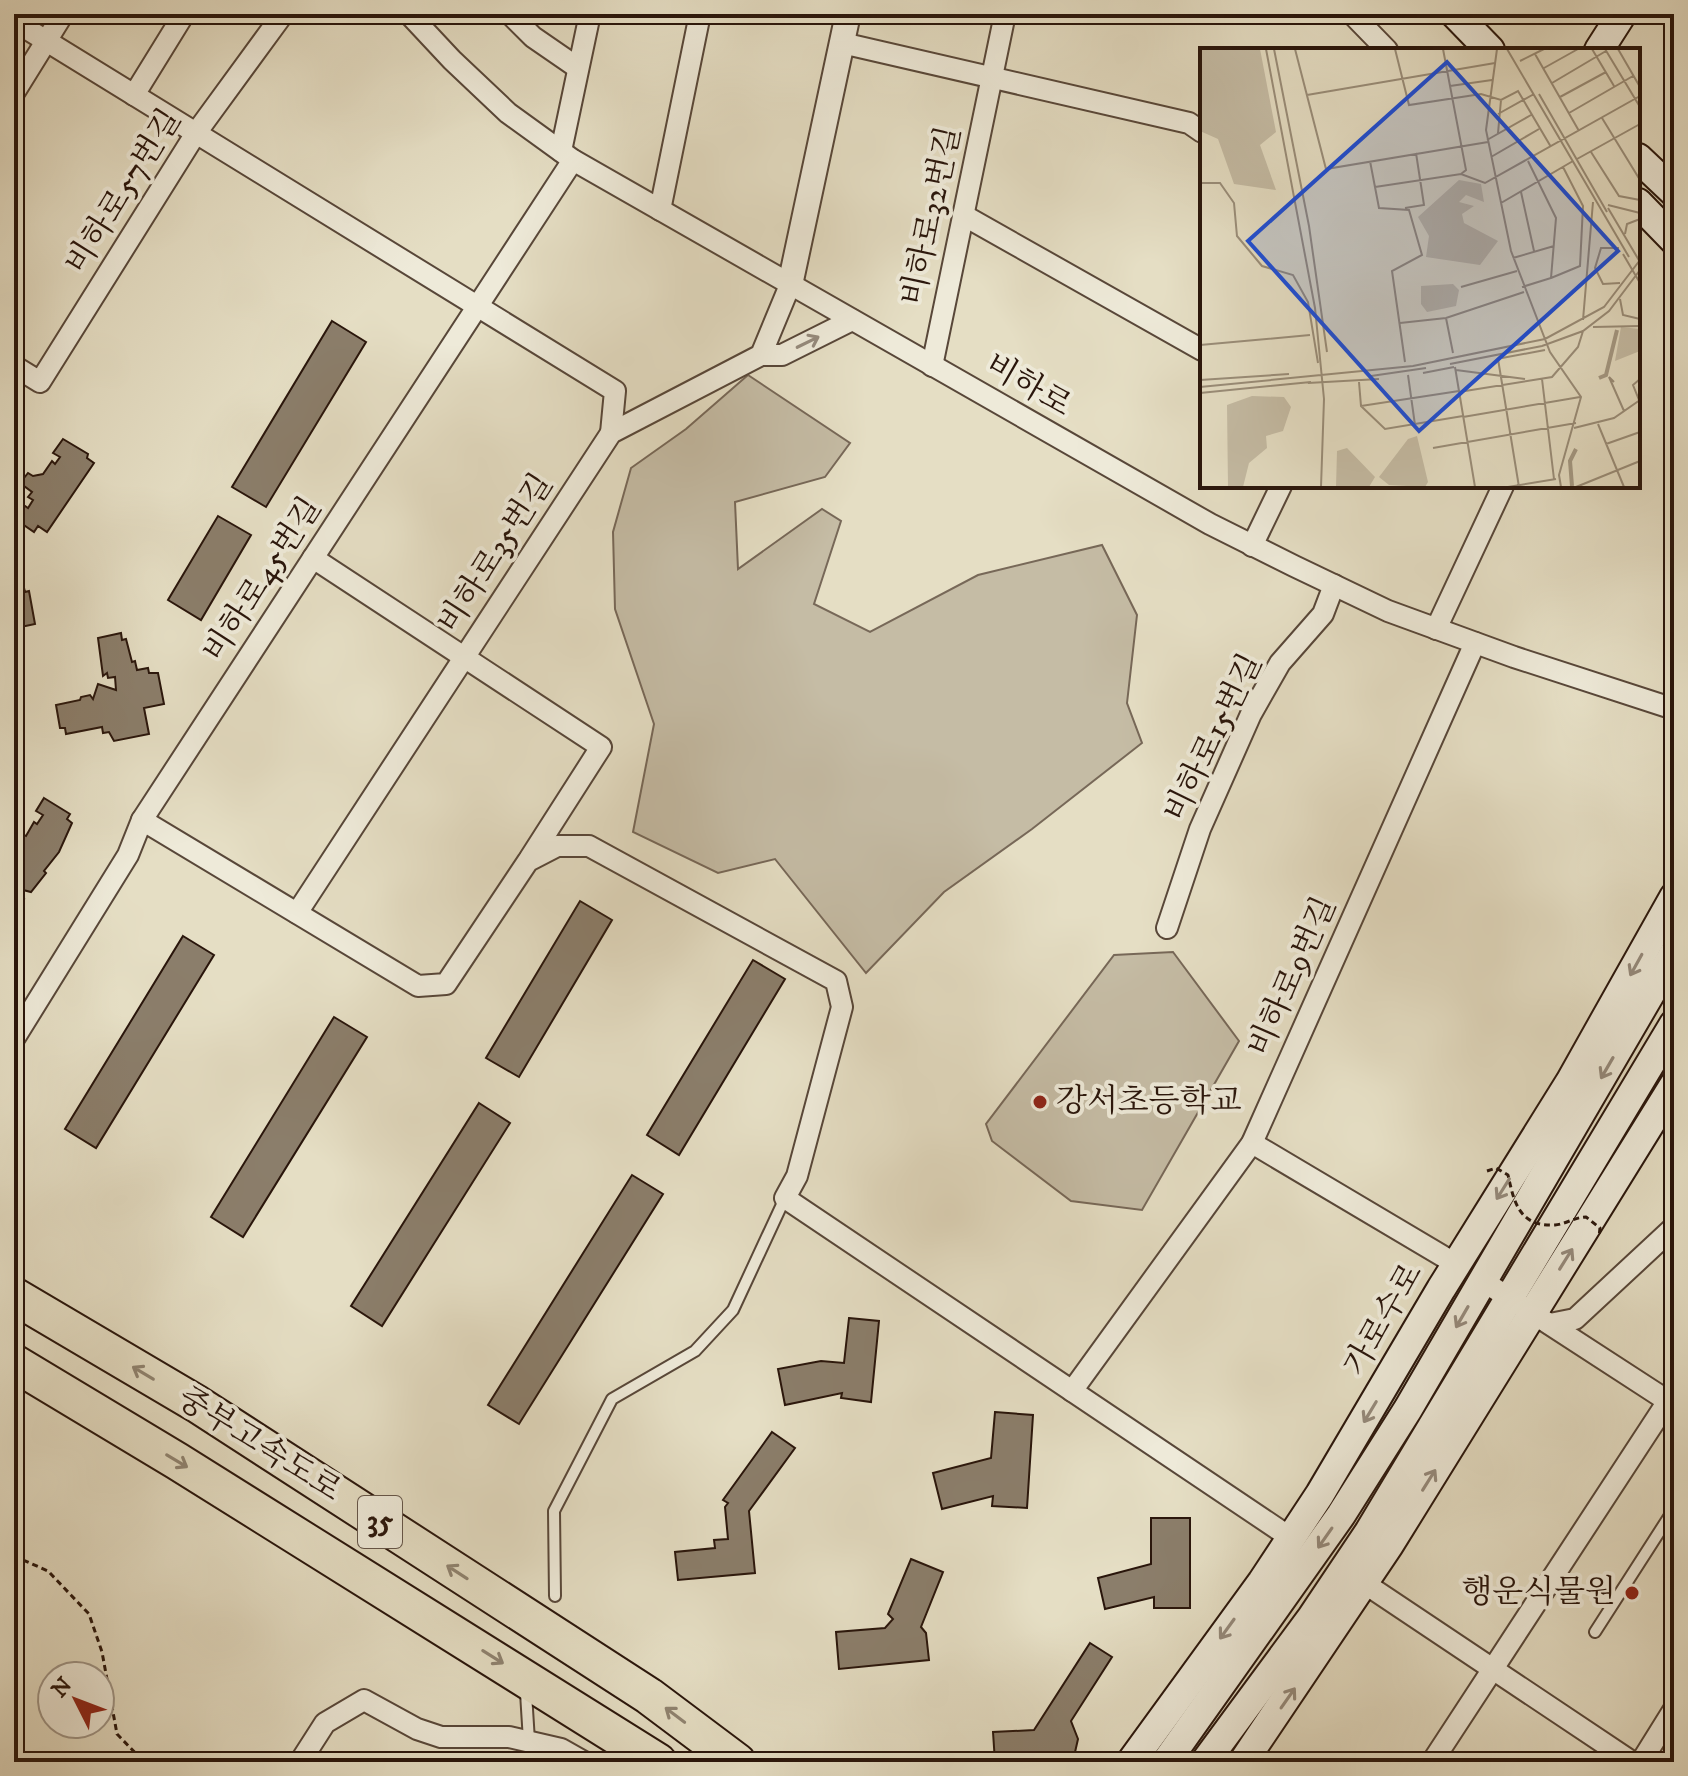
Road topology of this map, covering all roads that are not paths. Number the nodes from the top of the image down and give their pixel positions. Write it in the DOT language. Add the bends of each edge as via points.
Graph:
graph roads {
  1 [pos="63,14"];
  2 [pos="184,14"];
  3 [pos="283,14"];
  4 [pos="409,14"];
  5 [pos="510,14"];
  6 [pos="590,14"];
  7 [pos="700,14"];
  8 [pos="848,14"];
  9 [pos="1005,14"];
  10 [pos="1352,14"];
  11 [pos="1455,14"];
  12 [pos="1622,14"];
  13 [pos="14,21"];
  14 [pos="47,40"];
  15 [pos="842,43"];
  16 [pos="1385,48"];
  17 [pos="1488,48"];
  18 [pos="1600,48"];
  19 [pos="578,68"];
  20 [pos="992,78"];
  21 [pos="14,93"];
  22 [pos="134,95"];
  23 [pos="1200,131"];
  24 [pos="196,133"];
  25 [pos="567,155"];
  26 [pos="1640,160"];
  27 [pos="1674,192"];
  28 [pos="1640,205"];
  29 [pos="660,210"];
  30 [pos="963,215"];
  31 [pos="1674,240"];
  32 [pos="790,285"];
  33 [pos="476,308"];
  34 [pos="852,320"];
  35 [pos="1200,349"];
  36 [pos="761,355"];
  37 [pos="14,366"];
  38 [pos="932,366"];
  39 [pos="611,433"];
  40 [pos="1280,488"];
  41 [pos="1502,488"];
  42 [pos="1252,546"];
  43 [pos="313,558"];
  44 [pos="1334,585"];
  45 [pos="1436,629"];
  46 [pos="1475,643"];
  47 [pos="464,657"];
  48 [pos="1674,709"];
  49 [pos="142,820"];
  50 [pos="528,861"];
  51 [pos="1674,897"];
  52 [pos="297,913"];
  53 [pos="1167,928"];
  54 [pos="1674,953"];
  55 [pos="1674,1024"];
  56 [pos="14,1039"];
  57 [pos="1674,1085"];
  58 [pos="1252,1143"];
  59 [pos="785,1198"];
  60 [pos="1674,1227"];
  61 [pos="1456,1264"];
  62 [pos="1483,1281"];
  63 [pos="14,1296"];
  64 [pos="1531,1312"];
  65 [pos="14,1363"];
  66 [pos="1072,1391"];
  67 [pos="1672,1402"];
  68 [pos="1674,1509"];
  69 [pos="1291,1538"];
  70 [pos="1364,1583"];
  71 [pos="555,1596"];
  72 [pos="1595,1632"];
  73 [pos="1493,1669"];
  74 [pos="526,1693"];
  75 [pos="1674,1709"];
  76 [pos="529,1741"];
  77 [pos="300,1762"];
  78 [pos="584,1762"];
  79 [pos="658,1762"];
  80 [pos="737,1762"];
  81 [pos="1131,1762"];
  82 [pos="1166,1762"];
  83 [pos="1205,1762"];
  84 [pos="1243,1762"];
  85 [pos="1432,1762"];
  86 [pos="1632,1762"];
  87 [pos="1641,1762"];
  1 -- 14 [label="street"];
  2 -- 22 [label="street"];
  3 -- 24 [label="street, 비하로57번길"];
  4 -- 25 [label="street, 비하로" via="508,113"];
  5 -- 19 [label="street"];
  6 -- 19 [label="street"];
  7 -- 29 [label="street"];
  8 -- 15 [label="street"];
  9 -- 20 [label="street, 비하로32번길"];
  10 -- 16 [label="street"];
  11 -- 17 [label="main road"];
  12 -- 18 [label="main road"];
  13 -- 14 [label="street"];
  14 -- 21 [label="street"];
  14 -- 22 [label="street"];
  15 -- 20 [label="street"];
  15 -- 32 [label="street"];
  19 -- 25 [label="street"];
  20 -- 23 [label="street" via="1189,123"];
  20 -- 30 [label="street, 비하로32번길"];
  22 -- 24 [label="street"];
  24 -- 33 [label="street"];
  24 -- 37 [label="street, 비하로57번길" via="40,382"];
  25 -- 29 [label="street, 비하로"];
  25 -- 33 [label="street, 비하로45번길"];
  26 -- 27 [label="main road"];
  28 -- 31 [label="main road"];
  29 -- 32 [label="street, 비하로"];
  30 -- 35 [label="street"];
  30 -- 38 [label="street, 비하로32번길"];
  32 -- 34 [label="street, 비하로"];
  32 -- 36 [label="street"];
  33 -- 39 [label="street" via="615,391"];
  33 -- 43 [label="street, 비하로45번길"];
  36 -- 34 [label="street, 비하로35번길, one-way" via="782,355"];
  34 -- 38 [label="street, 비하로"];
  36 -- 39 [label="street, 비하로35번길"];
  38 -- 42 [label="street, 비하로"];
  39 -- 47 [label="street, 비하로35번길"];
  40 -- 42 [label="street"];
  41 -- 45 [label="street"];
  42 -- 44 [label="street, 비하로"];
  43 -- 47 [label="street"];
  43 -- 49 [label="street, 비하로45번길"];
  44 -- 45 [label="street, 비하로"];
  44 -- 53 [label="street, 비하로15번길" via="1323,614 1280,663 1251,714 1200,829"];
  45 -- 46 [label="street, 비하로"];
  46 -- 48 [label="street, 비하로"];
  46 -- 58 [label="street, 비하로9번길"];
  47 -- 50 [label="street" via="601,747"];
  47 -- 52 [label="street, 비하로35번길"];
  49 -- 52 [label="street"];
  49 -- 56 [label="street, 비하로45번길" via="128,855"];
  50 -- 52 [label="street" via="446,984 418,986"];
  50 -- 59 [label="street" via="557,846 589,846 836,981 842,1007 797,1176"];
  51 -- 61 [label="main road, 가로수로, one-way" via="1570,1082"];
  54 -- 62 [label="main road, 가로수로, one-way"];
  55 -- 64 [label="main road"];
  64 -- 57 [label="main road, one-way"];
  58 -- 61 [label="street"];
  58 -- 66 [label="street, 비하로9번길"];
  59 -- 66 [label="street"];
  59 -- 71 [label="lane" via="733,1310 695,1351 612,1399 554,1511"];
  60 -- 64 [label="street" via="1575,1319"];
  61 -- 69 [label="main road, 가로수로, one-way"];
  62 -- 64 [label="street"];
  62 -- 82 [label="main road, 가로수로, one-way" via="1341,1515"];
  80 -- 63 [label="highway, 중부고속도로 / 35, one-way" via="623,1679 197,1404"];
  64 -- 67 [label="street"];
  70 -- 64 [label="main road, one-way"];
  64 -- 83 [label="main road"];
  65 -- 79 [label="highway, 중부고속도로 / 35, one-way"];
  66 -- 69 [label="street"];
  67 -- 73 [label="street"];
  68 -- 72 [label="lane"];
  69 -- 81 [label="main road, 가로수로, one-way"];
  70 -- 73 [label="street"];
  84 -- 70 [label="main road, one-way"];
  73 -- 85 [label="street"];
  73 -- 86 [label="street"];
  74 -- 76 [label="lane"];
  75 -- 87 [label="street"];
  76 -- 77 [label="street" via="441,1737 364,1700 325,1723"];
  76 -- 78 [label="street"];
}
